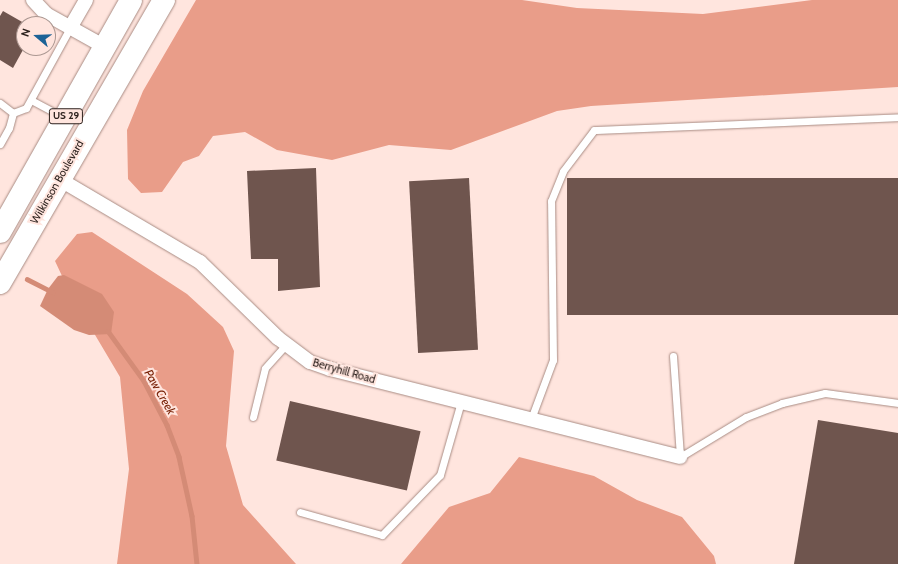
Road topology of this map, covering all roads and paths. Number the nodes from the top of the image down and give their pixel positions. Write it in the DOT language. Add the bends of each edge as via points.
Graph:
graph roads {
  1 [pos="33,0"];
  2 [pos="86,0"];
  3 [pos="131,0"];
  4 [pos="142,0"];
  5 [pos="164,0"];
  6 [pos="70,28"];
  7 [pos="105,47"];
  8 [pos="31,100"];
  9 [pos="0,103"];
  10 [pos="13,113"];
  11 [pos="898,117"];
  12 [pos="65,118"];
  13 [pos="0,144"];
  14 [pos="59,179"];
  15 [pos="0,232"];
  16 [pos="0,283"];
  17 [pos="286,345"];
  18 [pos="673,356"];
  19 [pos="461,402"];
  20 [pos="898,403"];
  21 [pos="252,417"];
  22 [pos="531,419"];
  23 [pos="680,456"];
  24 [pos="300,512"];
  1 -- 6 [label="street" via="46,14"];
  2 -- 6 [label="street"];
  3 -- 7 [label="main road, US 29"];
  4 -- 14 [label="main road" via="55,161 54,172"];
  5 -- 14 [label="main road, Wilkinson Boulevard / US 29"];
  6 -- 7 [label="street"];
  6 -- 8 [label="lane"];
  7 -- 12 [label="main road, US 29"];
  8 -- 10 [label="lane" via="26,108"];
  8 -- 12 [label="lane"];
  9 -- 10 [label="lane"];
  10 -- 13 [label="lane" via="9,128"];
  11 -- 22 [label="lane" via="594,130 563,171 550,201 554,360"];
  12 -- 15 [label="main road, US 29"];
  14 -- 16 [label="main road, Wilkinson Boulevard / US 29"];
  14 -- 17 [label="street, Berryhill Road" via="200,262"];
  17 -- 19 [label="street, Berryhill Road" via="310,362 330,369"];
  17 -- 21 [label="lane" via="265,368"];
  18 -- 23 [label="lane"];
  19 -- 22 [label="street, Berryhill Road"];
  19 -- 24 [label="lane" via="440,475 382,535"];
  20 -- 23 [label="lane" via="824,393 782,403 746,417"];
  22 -- 23 [label="street, Berryhill Road"];
}
